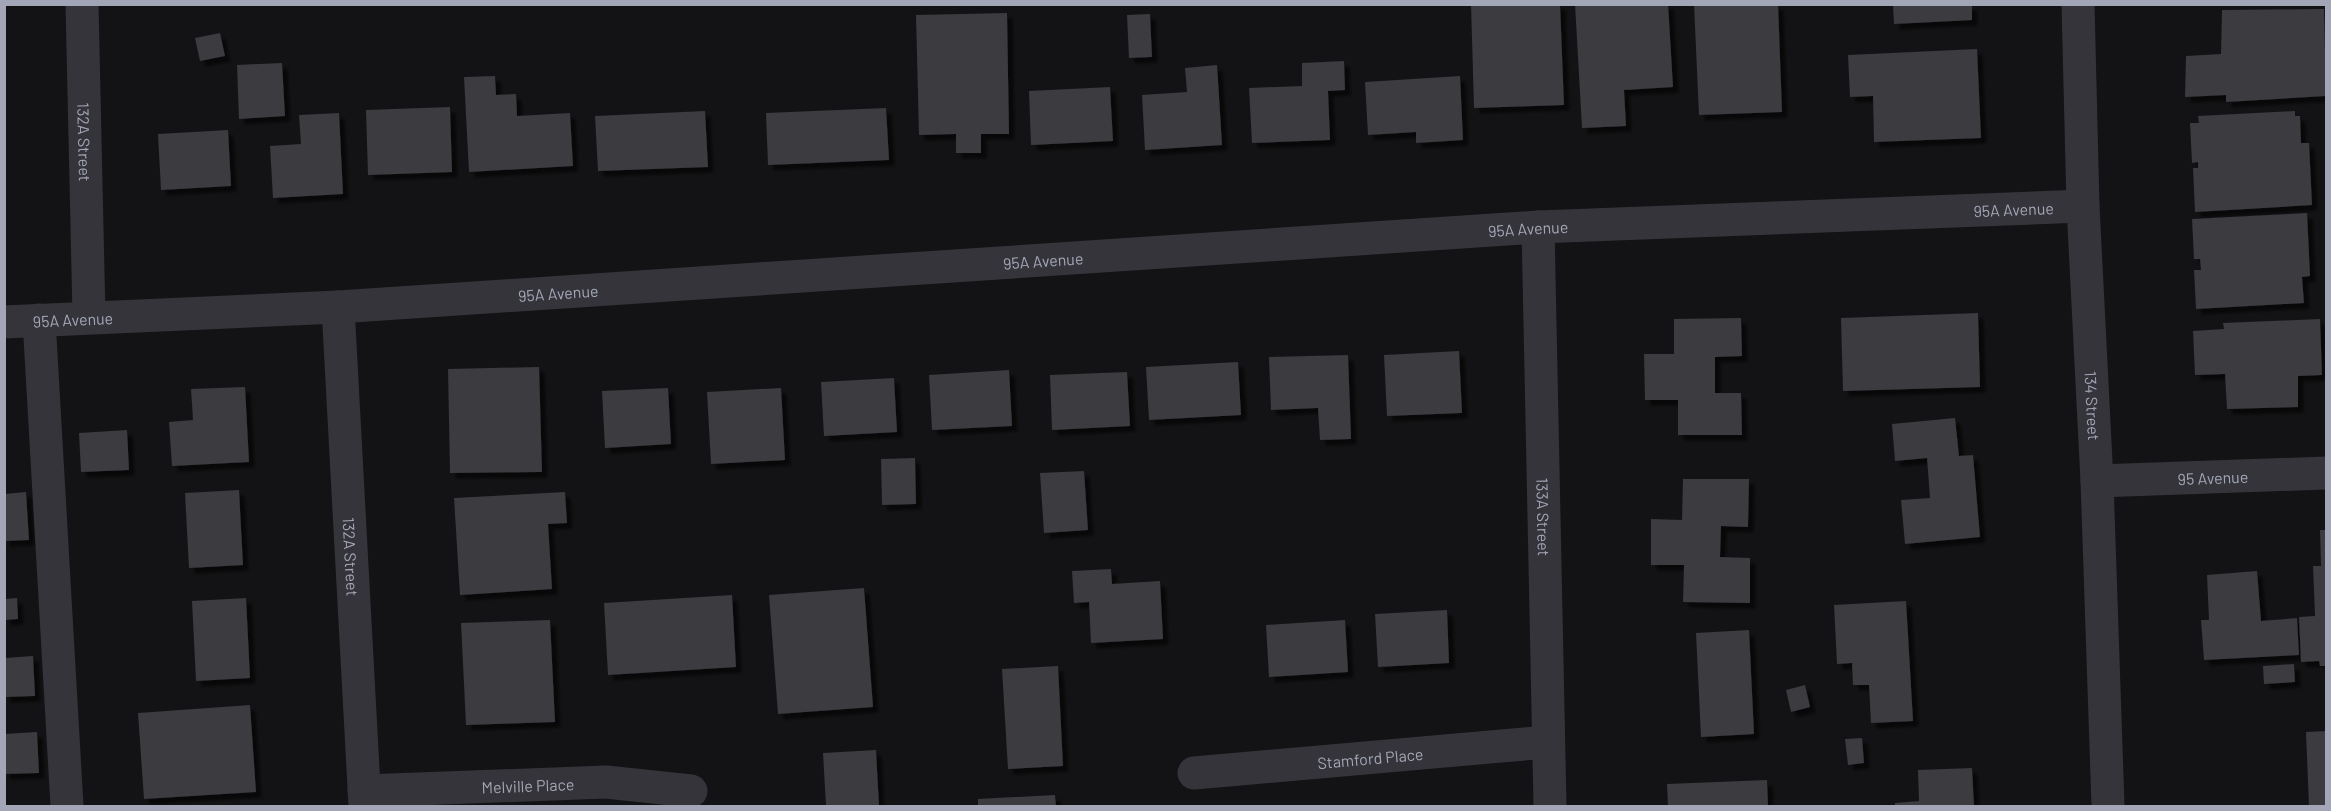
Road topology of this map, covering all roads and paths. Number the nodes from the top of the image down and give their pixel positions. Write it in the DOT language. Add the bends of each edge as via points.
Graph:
graph roads {
  1 [pos="82,4"];
  2 [pos="2078,4"];
  3 [pos="2083,206"];
  4 [pos="1538,227"];
  5 [pos="338,307"];
  6 [pos="89,316"];
  7 [pos="39,320"];
  8 [pos="4,322"];
  9 [pos="2326,473"];
  10 [pos="2097,482"];
  11 [pos="1547,742"];
  12 [pos="1194,773"];
  13 [pos="691,791"];
  14 [pos="365,799"];
  15 [pos="67,807"];
  16 [pos="1550,807"];
  17 [pos="2108,807"];
  1 -- 6 [label="street, 132A Street"];
  2 -- 3 [label="street, 134 Street"];
  3 -- 4 [label="street, 95A Avenue"];
  3 -- 10 [label="street, 134 Street"];
  4 -- 5 [label="street, 95A Avenue"];
  4 -- 11 [label="street, 133A Street"];
  5 -- 6 [label="street, 95A Avenue"];
  5 -- 14 [label="street, 132A Street"];
  6 -- 7 [label="street, 95A Avenue"];
  7 -- 8 [label="street, 95A Avenue"];
  7 -- 15 [label="street"];
  9 -- 10 [label="street, 95 Avenue"];
  10 -- 17 [label="street, 134 Street"];
  11 -- 12 [label="street, Stamford Place"];
  11 -- 16 [label="street, 133A Street"];
  13 -- 14 [label="street, Melville Place" via="606,782"];
}
